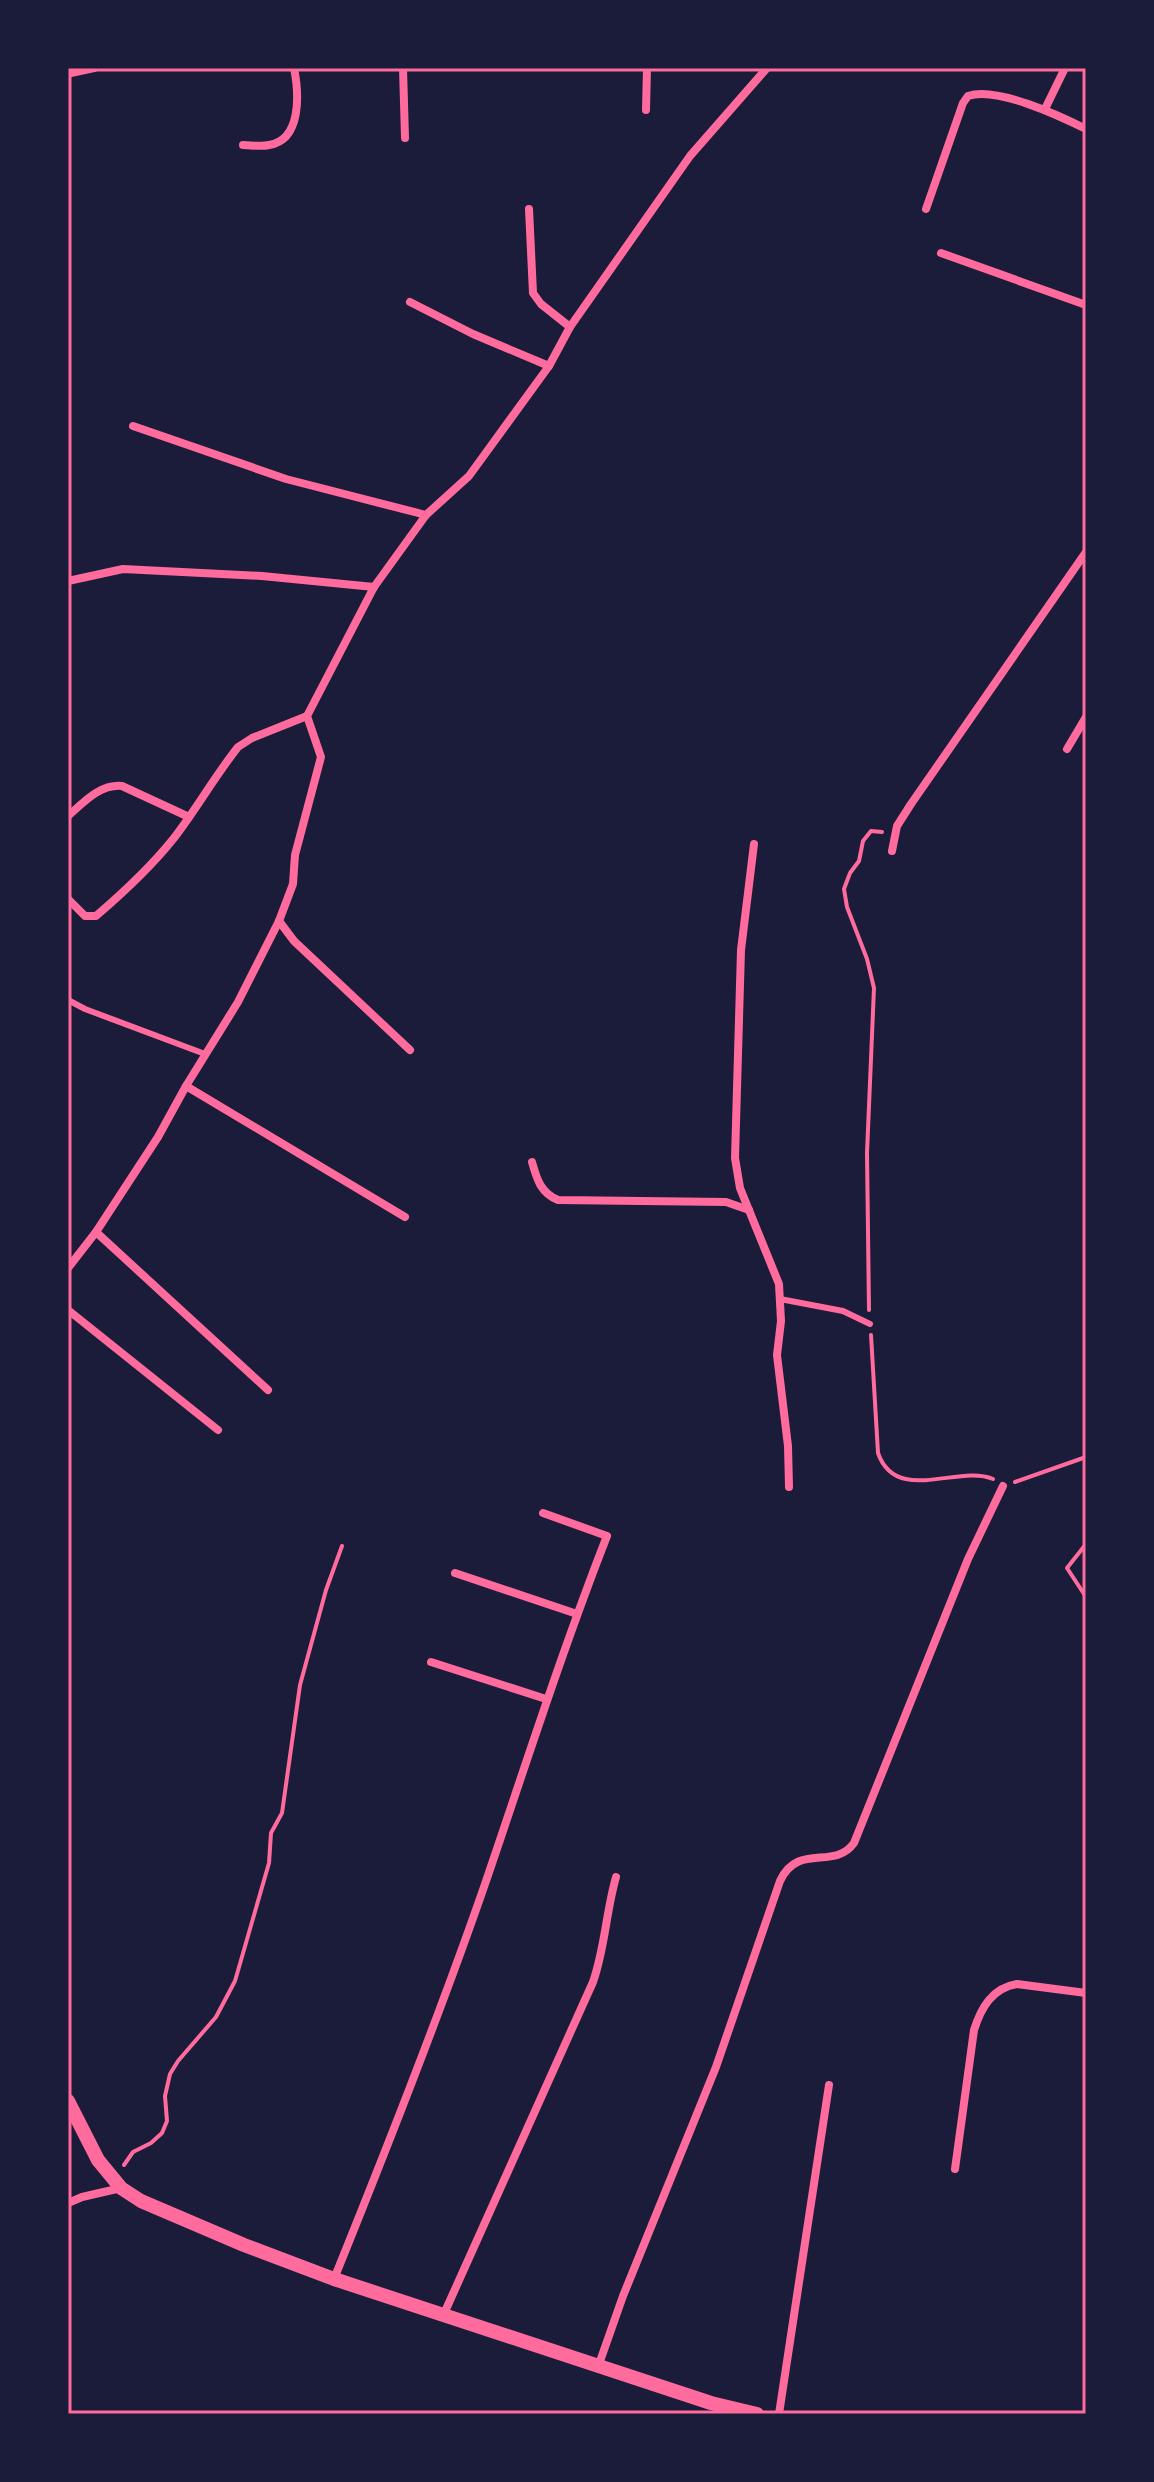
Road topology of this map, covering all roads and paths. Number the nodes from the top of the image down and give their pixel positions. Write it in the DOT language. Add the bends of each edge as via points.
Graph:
graph roads {
  1 [pos="94,68"];
  2 [pos="294,68"];
  3 [pos="403,68"];
  4 [pos="647,68"];
  5 [pos="767,68"];
  6 [pos="1065,68"];
  7 [pos="71,73"];
  8 [pos="1045,109"];
  9 [pos="646,110"];
  10 [pos="1086,129"];
  11 [pos="405,138"];
  12 [pos="243,145"];
  13 [pos="529,209"];
  14 [pos="926,209"];
  15 [pos="941,253"];
  16 [pos="410,302"];
  17 [pos="1086,305"];
  18 [pos="570,327"];
  19 [pos="549,366"];
  20 [pos="133,426"];
  21 [pos="426,515"];
  22 [pos="1086,552"];
  23 [pos="68,581"];
  24 [pos="374,587"];
  25 [pos="307,716"];
  26 [pos="1086,717"];
  27 [pos="1067,749"];
  28 [pos="68,816"];
  29 [pos="189,817"];
  30 [pos="754,844"];
  31 [pos="892,851"];
  32 [pos="68,899"];
  33 [pos="279,921"];
  34 [pos="68,1000"];
  35 [pos="410,1050"];
  36 [pos="205,1054"];
  37 [pos="186,1086"];
  38 [pos="532,1162"];
  39 [pos="749,1211"];
  40 [pos="405,1217"];
  41 [pos="96,1232"];
  42 [pos="68,1268"];
  43 [pos="780,1299"];
  44 [pos="68,1310"];
  45 [pos="870,1324"];
  46 [pos="268,1390"];
  47 [pos="218,1430"];
  48 [pos="1086,1457"];
  49 [pos="1003,1486"];
  50 [pos="789,1487"];
  51 [pos="543,1513"];
  52 [pos="1086,1544"];
  53 [pos="342,1546"];
  54 [pos="455,1573"];
  55 [pos="1086,1597"];
  56 [pos="577,1614"];
  57 [pos="431,1662"];
  58 [pos="546,1699"];
  59 [pos="616,1877"];
  60 [pos="1086,1993"];
  61 [pos="829,2085"];
  62 [pos="68,2101"];
  63 [pos="955,2169"];
  64 [pos="121,2188"];
  65 [pos="68,2203"];
  66 [pos="334,2279"];
  67 [pos="443,2316"];
  68 [pos="598,2367"];
  69 [pos="711,2408"];
  70 [pos="757,2414"];
  71 [pos="779,2414"];
  1 -- 7 [label="street"];
  2 -- 12 [label="street" via="293,126 269,146"];
  3 -- 11 [label="street"];
  4 -- 9 [label="street"];
  5 -- 18 [label="street" via="690,156"];
  6 -- 8 [label="street"];
  8 -- 10 [label="street"];
  8 -- 14 [label="street" via="986,94 968,96"];
  13 -- 18 [label="street" via="533,293"];
  15 -- 17 [label="street"];
  16 -- 19 [label="street"];
  18 -- 19 [label="street"];
  19 -- 21 [label="street" via="469,476"];
  20 -- 21 [label="street" via="286,479"];
  21 -- 24 [label="street"];
  22 -- 31 [label="street" via="911,804 897,826"];
  23 -- 24 [label="street" via="123,569"];
  24 -- 25 [label="street"];
  25 -- 29 [label="street" via="238,747"];
  25 -- 33 [label="street" via="321,757 295,855 293,884"];
  26 -- 27 [label="street"];
  28 -- 29 [label="street" via="111,785"];
  29 -- 32 [label="street" via="122,895 96,916 85,916"];
  30 -- 39 [label="street" via="741,950 735,1158"];
  31 -- 45 [label="path" via="882,832 871,831 844,889 874,988 867,1153"];
  33 -- 35 [label="street"];
  33 -- 36 [label="street"];
  34 -- 36 [label="lane"];
  36 -- 37 [label="street"];
  37 -- 40 [label="street"];
  37 -- 41 [label="street"];
  38 -- 39 [label="street" via="541,1188 558,1200 726,1202"];
  39 -- 43 [label="street" via="779,1284"];
  41 -- 42 [label="street"];
  41 -- 46 [label="street"];
  43 -- 45 [label="lane" via="843,1311"];
  43 -- 50 [label="street" via="777,1355"];
  44 -- 47 [label="street"];
  45 -- 49 [label="path" via="878,1453 886,1468 907,1479 986,1476"];
  48 -- 49 [label="path"];
  49 -- 68 [label="street" via="968,1559 854,1843 840,1855 798,1861 780,1881 716,2067"];
  51 -- 56 [label="street" via="607,1536"];
  52 -- 55 [label="path" via="1067,1568"];
  53 -- 64 [label="path" via="300,1685 282,1813 271,1833 269,1863 235,1981 216,2017 170,2074 166,2126 158,2138 128,2157"];
  54 -- 56 [label="street"];
  56 -- 58 [label="street"];
  57 -- 58 [label="street"];
  58 -- 66 [label="street" via="417,2072"];
  59 -- 67 [label="street" via="593,1982"];
  60 -- 63 [label="street" via="1008,1985 979,2013"];
  61 -- 71 [label="street"];
  62 -- 64 [label="street" via="98,2160"];
  64 -- 65 [label="street"];
  64 -- 66 [label="street" via="177,2217"];
  66 -- 67 [label="street"];
  67 -- 68 [label="street"];
  68 -- 69 [label="street"];
  69 -- 70 [label="street"];
}
